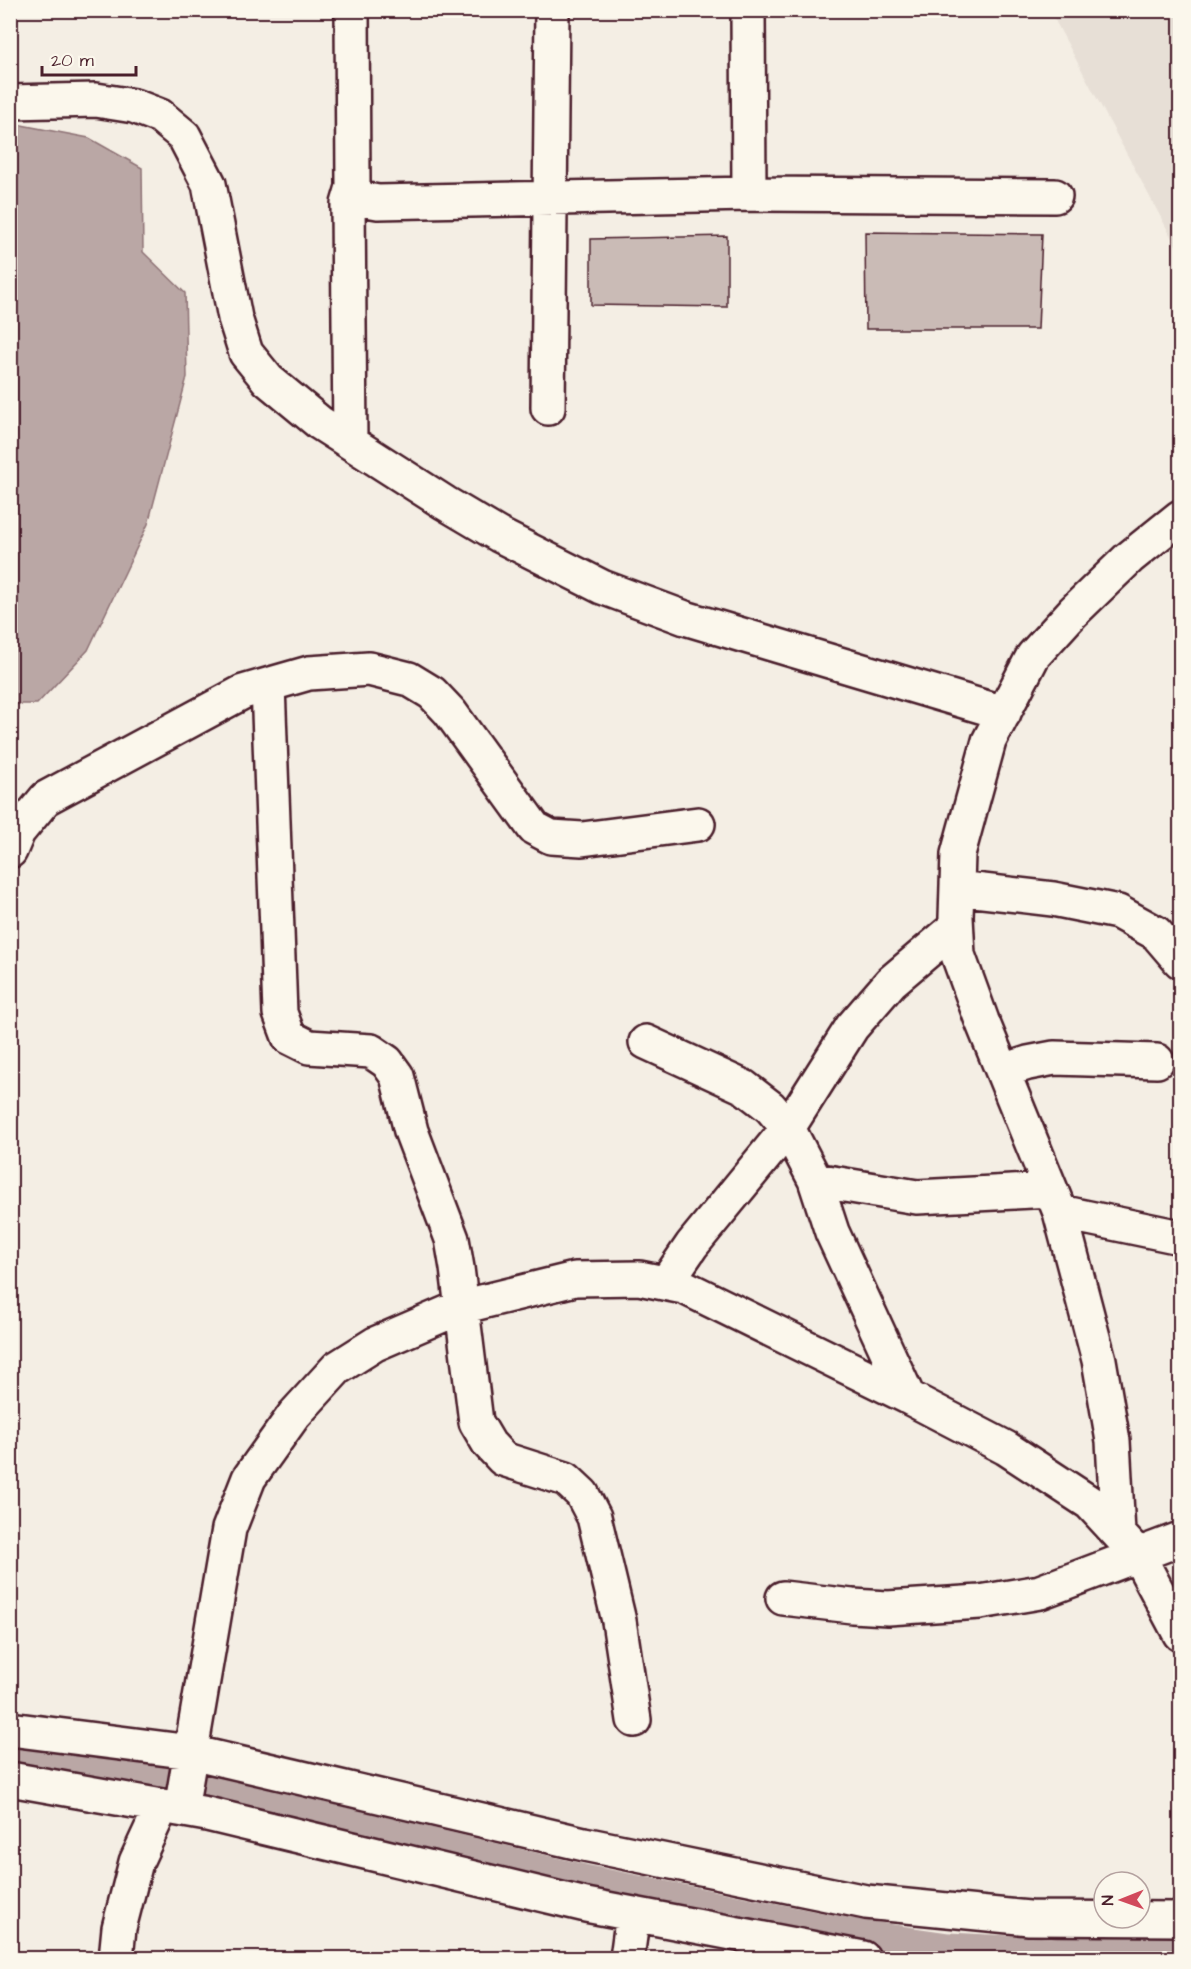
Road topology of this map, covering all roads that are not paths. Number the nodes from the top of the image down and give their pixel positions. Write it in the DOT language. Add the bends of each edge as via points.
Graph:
graph roads {
  1 [pos="352,10"];
  2 [pos="552,10"];
  3 [pos="748,10"];
  4 [pos="10,102"];
  5 [pos="353,187"];
  6 [pos="749,194"];
  7 [pos="1055,196"];
  8 [pos="552,198"];
  9 [pos="548,408"];
  10 [pos="350,442"];
  11 [pos="1180,517"];
  12 [pos="268,685"];
  13 [pos="1004,713"];
  14 [pos="698,824"];
  15 [pos="10,851"];
  16 [pos="957,888"];
  17 [pos="956,927"];
  18 [pos="1180,961"];
  19 [pos="646,1042"];
  20 [pos="1157,1061"];
  21 [pos="1002,1071"];
  22 [pos="788,1128"];
  23 [pos="815,1180"];
  24 [pos="1055,1201"];
  25 [pos="1180,1237"];
  26 [pos="666,1283"];
  27 [pos="460,1307"];
  28 [pos="908,1397"];
  29 [pos="1180,1539"];
  30 [pos="1128,1544"];
  31 [pos="783,1598"];
  32 [pos="1180,1634"];
  33 [pos="634,1720"];
  34 [pos="10,1729"];
  35 [pos="10,1779"];
  36 [pos="181,1786"];
  37 [pos="633,1914"];
  38 [pos="1180,1919"];
  39 [pos="116,1959"];
  40 [pos="627,1959"];
  41 [pos="863,1959"];
  1 -- 5 [label="street"];
  2 -- 8 [label="street"];
  3 -- 6 [label="street"];
  4 -- 10 [label="street" via="96,100 134,106 160,116 184,136 209,184 235,318 246,354 268,380"];
  5 -- 8 [label="street" via="361,199 378,202"];
  5 -- 10 [label="street" via="348,204"];
  6 -- 7 [label="street"];
  6 -- 8 [label="street"];
  8 -- 9 [label="street"];
  10 -- 13 [label="street" via="499,535 602,587 696,621"];
  11 -- 13 [label="street" via="1072,612 1033,656"];
  12 -- 14 [label="street" via="309,673 369,669 409,679 432,693 450,712 534,828 551,837 582,839"];
  12 -- 15 [label="street" via="243,692 46,798 18,832"];
  12 -- 27 [label="street" via="280,1013 290,1037 309,1047 371,1051 387,1062 397,1076 411,1131 452,1239"];
  13 -- 16 [label="street" via="989,741 961,842"];
  16 -- 17 [label="street"];
  16 -- 18 [label="street" via="1053,899 1118,912 1156,933"];
  17 -- 21 [label="street" via="958,954"];
  17 -- 22 [label="street" via="891,982 852,1027"];
  19 -- 22 [label="street" via="744,1088 770,1107"];
  20 -- 21 [label="street" via="1054,1058"];
  21 -- 24 [label="street"];
  22 -- 23 [label="street"];
  22 -- 26 [label="street"];
  23 -- 24 [label="street" via="917,1197"];
  23 -- 28 [label="street" via="832,1232"];
  24 -- 25 [label="street"];
  24 -- 30 [label="street" via="1101,1372"];
  26 -- 27 [label="street" via="639,1278 574,1279"];
  26 -- 28 [label="street" via="684,1287"];
  27 -- 33 [label="street" via="476,1422 489,1444 503,1459 566,1479 582,1494 594,1517 620,1621"];
  27 -- 36 [label="street" via="375,1344 337,1368 294,1415 249,1478 229,1529"];
  28 -- 30 [label="street" via="1006,1448 1090,1503"];
  29 -- 30 [label="street"];
  30 -- 31 [label="street" via="1040,1592 980,1602 888,1608"];
  30 -- 32 [label="street"];
  34 -- 36 [label="street"];
  35 -- 36 [label="street"];
  36 -- 37 [label="street" via="207,1814"];
  36 -- 38 [label="street" via="584,1844 866,1902 1029,1918"];
  36 -- 39 [label="street" via="136,1862 119,1928"];
  37 -- 40 [label="street"];
  37 -- 41 [label="street"];
}
